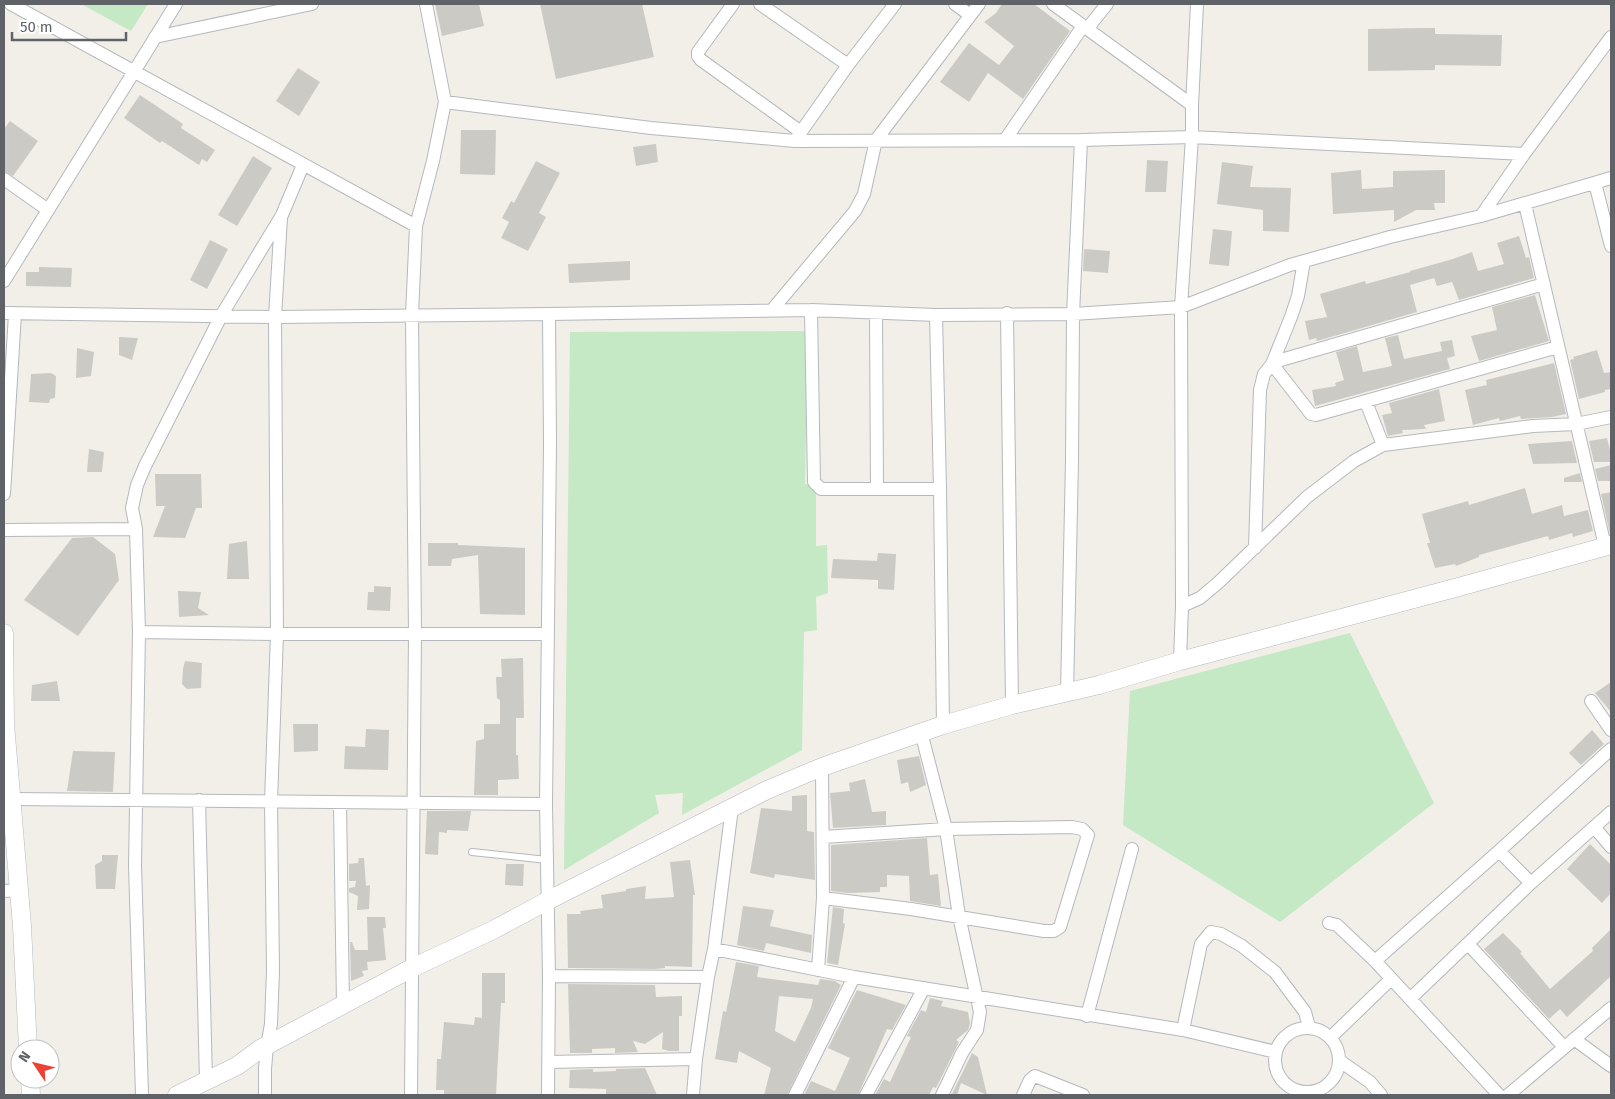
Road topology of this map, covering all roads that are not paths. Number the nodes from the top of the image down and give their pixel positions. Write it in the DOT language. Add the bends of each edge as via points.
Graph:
graph roads {
  1 [pos="11,4"];
  2 [pos="176,4"];
  3 [pos="312,4"];
  4 [pos="426,4"];
  5 [pos="733,4"];
  6 [pos="760,4"];
  7 [pos="895,4"];
  8 [pos="955,4"];
  9 [pos="979,4"];
  10 [pos="1053,4"];
  11 [pos="1107,4"];
  12 [pos="1197,4"];
  13 [pos="970,15"];
  14 [pos="1085,28"];
  15 [pos="155,37"];
  16 [pos="1611,37"];
  17 [pos="848,65"];
  18 [pos="134,72"];
  19 [pos="445,102"];
  20 [pos="1192,105"];
  21 [pos="798,136"];
  22 [pos="1192,137"];
  23 [pos="876,140"];
  24 [pos="1005,140"];
  25 [pos="1081,140"];
  26 [pos="1524,154"];
  27 [pos="303,165"];
  28 [pos="1611,179"];
  29 [pos="4,180"];
  30 [pos="1595,182"];
  31 [pos="1525,204"];
  32 [pos="48,210"];
  33 [pos="282,215"];
  34 [pos="1481,216"];
  35 [pos="416,226"];
  36 [pos="1611,246"];
  37 [pos="1304,261"];
  38 [pos="4,280"];
  39 [pos="1544,284"];
  40 [pos="1181,307"];
  41 [pos="772,310"];
  42 [pos="811,310"];
  43 [pos="9,313"];
  44 [pos="876,313"];
  45 [pos="549,314"];
  46 [pos="936,314"];
  47 [pos="1007,314"];
  48 [pos="1073,314"];
  49 [pos="412,315"];
  50 [pos="221,316"];
  51 [pos="275,317"];
  52 [pos="1558,347"];
  53 [pos="1273,363"];
  54 [pos="1366,402"];
  55 [pos="1611,417"];
  56 [pos="1576,424"];
  57 [pos="1383,445"];
  58 [pos="877,489"];
  59 [pos="940,489"];
  60 [pos="4,494"];
  61 [pos="136,528"];
  62 [pos="4,530"];
  63 [pos="1608,546"];
  64 [pos="1255,548"];
  65 [pos="1182,606"];
  66 [pos="140,632"];
  67 [pos="4,633"];
  68 [pos="415,633"];
  69 [pos="277,634"];
  70 [pos="548,634"];
  71 [pos="1180,661"];
  72 [pos="1067,693"];
  73 [pos="1592,701"];
  74 [pos="1012,705"];
  75 [pos="5,711"];
  76 [pos="943,725"];
  77 [pos="1611,730"];
  78 [pos="921,732"];
  79 [pos="1611,749"];
  80 [pos="822,767"];
  81 [pos="13,799"];
  82 [pos="137,800"];
  83 [pos="199,800"];
  84 [pos="271,802"];
  85 [pos="413,802"];
  86 [pos="340,803"];
  87 [pos="546,804"];
  88 [pos="732,808"];
  89 [pos="1611,812"];
  90 [pos="1595,828"];
  91 [pos="946,829"];
  92 [pos="823,837"];
  93 [pos="1611,847"];
  94 [pos="1132,849"];
  95 [pos="472,852"];
  96 [pos="1499,852"];
  97 [pos="547,860"];
  98 [pos="1531,882"];
  99 [pos="11,890"];
  100 [pos="823,898"];
  101 [pos="548,901"];
  102 [pos="959,916"];
  103 [pos="1329,923"];
  104 [pos="1468,944"];
  105 [pos="714,949"];
  106 [pos="1375,961"];
  107 [pos="412,968"];
  108 [pos="818,970"];
  109 [pos="549,976"];
  110 [pos="708,977"];
  111 [pos="854,977"];
  112 [pos="1391,979"];
  113 [pos="924,988"];
  114 [pos="977,996"];
  115 [pos="1410,999"];
  116 [pos="343,1006"];
  117 [pos="1611,1008"];
  118 [pos="1087,1016"];
  119 [pos="1309,1027"];
  120 [pos="1183,1030"];
  121 [pos="1331,1037"];
  122 [pos="28,1039"];
  123 [pos="1569,1043"];
  124 [pos="267,1046"];
  125 [pos="1276,1052"];
  126 [pos="696,1059"];
  127 [pos="1340,1061"];
  128 [pos="550,1062"];
  129 [pos="1611,1066"];
  130 [pos="206,1082"];
  131 [pos="1327,1091"];
  132 [pos="142,1095"];
  133 [pos="180,1095"];
  134 [pos="266,1095"];
  135 [pos="411,1095"];
  136 [pos="548,1095"];
  137 [pos="693,1095"];
  138 [pos="795,1095"];
  139 [pos="866,1095"];
  140 [pos="942,1095"];
  141 [pos="1022,1095"];
  142 [pos="1083,1095"];
  143 [pos="1382,1095"];
  144 [pos="1498,1095"];
  145 [pos="1508,1095"];
  1 -- 18 [label="street"];
  2 -- 15 [label="street"];
  3 -- 15 [label="street"];
  4 -- 19 [label="street"];
  5 -- 21 [label="street" via="698,56"];
  6 -- 17 [label="street"];
  7 -- 17 [label="street"];
  8 -- 13 [label="street"];
  9 -- 13 [label="street"];
  10 -- 14 [label="street"];
  11 -- 14 [label="street"];
  12 -- 20 [label="street"];
  13 -- 23 [label="street"];
  14 -- 20 [label="street"];
  14 -- 24 [label="street"];
  15 -- 18 [label="street"];
  16 -- 26 [label="street"];
  17 -- 21 [label="street"];
  18 -- 27 [label="street"];
  18 -- 32 [label="street"];
  19 -- 21 [label="street" via="651,128"];
  19 -- 35 [label="street"];
  20 -- 22 [label="street"];
  21 -- 23 [label="street"];
  22 -- 25 [label="street"];
  22 -- 26 [label="street"];
  22 -- 40 [label="street"];
  23 -- 24 [label="street"];
  23 -- 41 [label="street" via="864,194 855,211"];
  24 -- 25 [label="street"];
  25 -- 48 [label="street"];
  26 -- 34 [label="street"];
  27 -- 33 [label="street"];
  27 -- 35 [label="street"];
  28 -- 30 [label="street"];
  29 -- 32 [label="street"];
  30 -- 31 [label="street"];
  30 -- 36 [label="street"];
  31 -- 34 [label="street"];
  31 -- 39 [label="street"];
  32 -- 38 [label="street"];
  33 -- 50 [label="street"];
  33 -- 51 [label="street"];
  34 -- 37 [label="street"];
  35 -- 49 [label="street"];
  37 -- 40 [label="street"];
  37 -- 53 [label="street" via="1294,310"];
  39 -- 52 [label="street"];
  39 -- 53 [label="street"];
  40 -- 48 [label="street"];
  40 -- 65 [label="street"];
  41 -- 42 [label="street"];
  41 -- 45 [label="street"];
  42 -- 44 [label="street"];
  42 -- 58 [label="street" via="814,482 821,489"];
  43 -- 50 [label="street"];
  43 -- 60 [label="street"];
  44 -- 46 [label="street"];
  44 -- 58 [label="street"];
  45 -- 49 [label="street"];
  45 -- 70 [label="street"];
  46 -- 47 [label="street"];
  46 -- 59 [label="street"];
  47 -- 48 [label="street"];
  47 -- 74 [label="street"];
  48 -- 72 [label="street"];
  49 -- 51 [label="street"];
  49 -- 68 [label="street"];
  50 -- 51 [label="street"];
  50 -- 61 [label="street" via="137,485 132,508"];
  51 -- 69 [label="street"];
  52 -- 54 [label="street"];
  52 -- 56 [label="street"];
  53 -- 54 [label="street" via="1311,414"];
  53 -- 64 [label="street" via="1264,374 1260,390"];
  54 -- 57 [label="street"];
  55 -- 56 [label="street"];
  56 -- 57 [label="street" via="1533,426"];
  56 -- 63 [label="street"];
  57 -- 64 [label="street" via="1354,461 1307,497"];
  58 -- 59 [label="street"];
  59 -- 76 [label="street"];
  61 -- 62 [label="street"];
  61 -- 66 [label="street"];
  63 -- 71 [label="main road"];
  64 -- 65 [label="street" via="1200,598"];
  65 -- 71 [label="street"];
  66 -- 69 [label="street"];
  66 -- 82 [label="street"];
  67 -- 75 [label="main road"];
  68 -- 69 [label="street"];
  68 -- 70 [label="street"];
  68 -- 85 [label="street"];
  69 -- 84 [label="street"];
  70 -- 87 [label="street"];
  71 -- 72 [label="main road"];
  72 -- 74 [label="main road"];
  73 -- 77 [label="street"];
  74 -- 76 [label="main road"];
  75 -- 81 [label="main road"];
  76 -- 78 [label="main road"];
  78 -- 80 [label="main road"];
  78 -- 91 [label="street"];
  79 -- 96 [label="street"];
  80 -- 88 [label="main road"];
  80 -- 92 [label="street"];
  81 -- 82 [label="street"];
  81 -- 99 [label="main road"];
  82 -- 83 [label="street"];
  82 -- 132 [label="street" via="135,865"];
  83 -- 84 [label="street"];
  83 -- 130 [label="street"];
  84 -- 86 [label="street"];
  84 -- 124 [label="street" via="273,971 272,1024"];
  85 -- 86 [label="street"];
  85 -- 87 [label="street"];
  85 -- 107 [label="street"];
  86 -- 116 [label="street"];
  87 -- 97 [label="street"];
  88 -- 101 [label="main road"];
  88 -- 105 [label="street"];
  89 -- 90 [label="street"];
  90 -- 93 [label="street"];
  90 -- 98 [label="street"];
  91 -- 92 [label="street"];
  91 -- 102 [label="street"];
  91 -- 102 [label="street" via="1072,827 1082,829 1088,835 1060,927 1054,931"];
  92 -- 100 [label="street"];
  94 -- 118 [label="street"];
  95 -- 97 [label="lane"];
  96 -- 98 [label="street"];
  96 -- 106 [label="street"];
  97 -- 101 [label="street"];
  98 -- 104 [label="street"];
  99 -- 122 [label="main road" via="22,926"];
  100 -- 102 [label="street"];
  100 -- 108 [label="street"];
  101 -- 107 [label="main road"];
  101 -- 109 [label="street"];
  102 -- 114 [label="street"];
  103 -- 106 [label="street" via="1337,925"];
  104 -- 115 [label="street"];
  104 -- 123 [label="street"];
  105 -- 108 [label="street"];
  105 -- 110 [label="street"];
  106 -- 112 [label="street"];
  107 -- 116 [label="main road"];
  107 -- 135 [label="street"];
  108 -- 111 [label="street"];
  109 -- 110 [label="street"];
  109 -- 128 [label="street"];
  110 -- 126 [label="street"];
  111 -- 113 [label="street"];
  111 -- 138 [label="street"];
  112 -- 115 [label="street"];
  112 -- 121 [label="street"];
  113 -- 114 [label="street"];
  113 -- 139 [label="street"];
  114 -- 118 [label="street"];
  114 -- 140 [label="street" via="980,1012 977,1030"];
  115 -- 144 [label="street"];
  116 -- 124 [label="main road"];
  117 -- 123 [label="street"];
  118 -- 120 [label="street"];
  119 -- 120 [label="street" via="1305,1012 1275,972 1242,946 1212,932 1201,944"];
  119 -- 121 [label="street"];
  119 -- 125 [label="street" via="1288,1034"];
  120 -- 125 [label="street"];
  121 -- 127 [label="street"];
  123 -- 129 [label="street"];
  123 -- 145 [label="street"];
  124 -- 130 [label="main road"];
  124 -- 134 [label="street"];
  125 -- 131 [label="street" via="1277,1072 1289,1087 1298,1091"];
  126 -- 128 [label="street"];
  126 -- 137 [label="street"];
  127 -- 131 [label="street"];
  127 -- 143 [label="street" via="1370,1082"];
  128 -- 136 [label="street"];
  130 -- 133 [label="main road"];
  141 -- 142 [label="street" via="1035,1076"];
}
